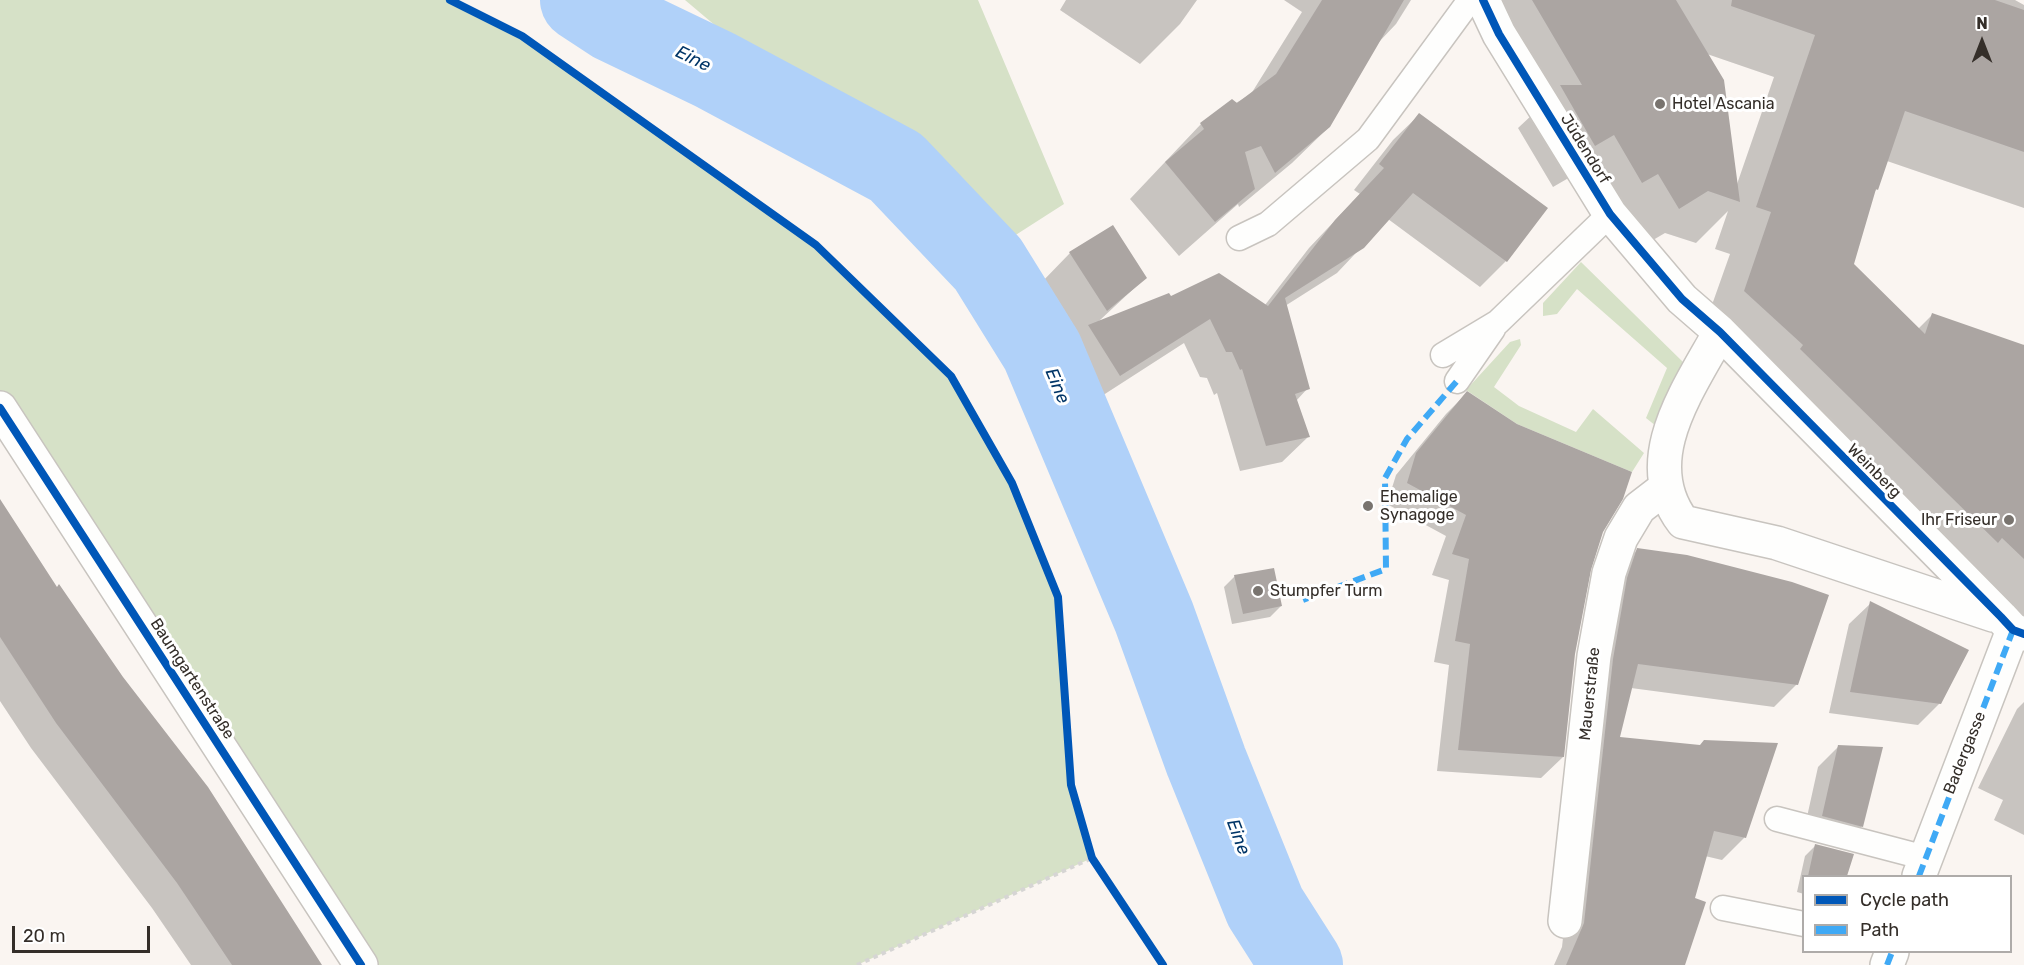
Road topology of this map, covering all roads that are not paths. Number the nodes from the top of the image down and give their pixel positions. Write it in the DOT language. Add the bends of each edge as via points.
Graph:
graph roads {
  1 [pos="1470,0"];
  2 [pos="1483,0"];
  3 [pos="1610,214"];
  4 [pos="1239,238"];
  5 [pos="1682,299"];
  6 [pos="1498,322"];
  7 [pos="1720,332"];
  8 [pos="1443,355"];
  9 [pos="1457,381"];
  10 [pos="0,408"];
  11 [pos="1665,488"];
  12 [pos="2013,627"];
  13 [pos="1777,819"];
  14 [pos="1922,867"];
  15 [pos="1723,908"];
  16 [pos="1565,921"];
  17 [pos="1802,924"];
  18 [pos="361,965"];
  1 -- 4 [label="lane" via="1368,139 1268,224"];
  2 -- 3 [label="street, Jüdendorf" via="1499,34"];
  3 -- 5 [label="street, Jüdendorf"];
  3 -- 6 [label="lane"];
  5 -- 7 [label="street, Weinberg"];
  6 -- 8 [label="lane"];
  6 -- 9 [label="lane"];
  7 -- 11 [label="street" via="1675,415 1665,455"];
  7 -- 12 [label="street, Weinberg"];
  10 -- 18 [label="street, Baumgartenstraße"];
  11 -- 12 [label="street" via="1683,522 1777,543"];
  11 -- 16 [label="street, Mauerstraße" via="1639,508 1621,538 1608,573 1594,656"];
  12 -- 14 [label="street, Badergasse"];
  13 -- 14 [label="lane"];
  15 -- 17 [label="lane"];
}
